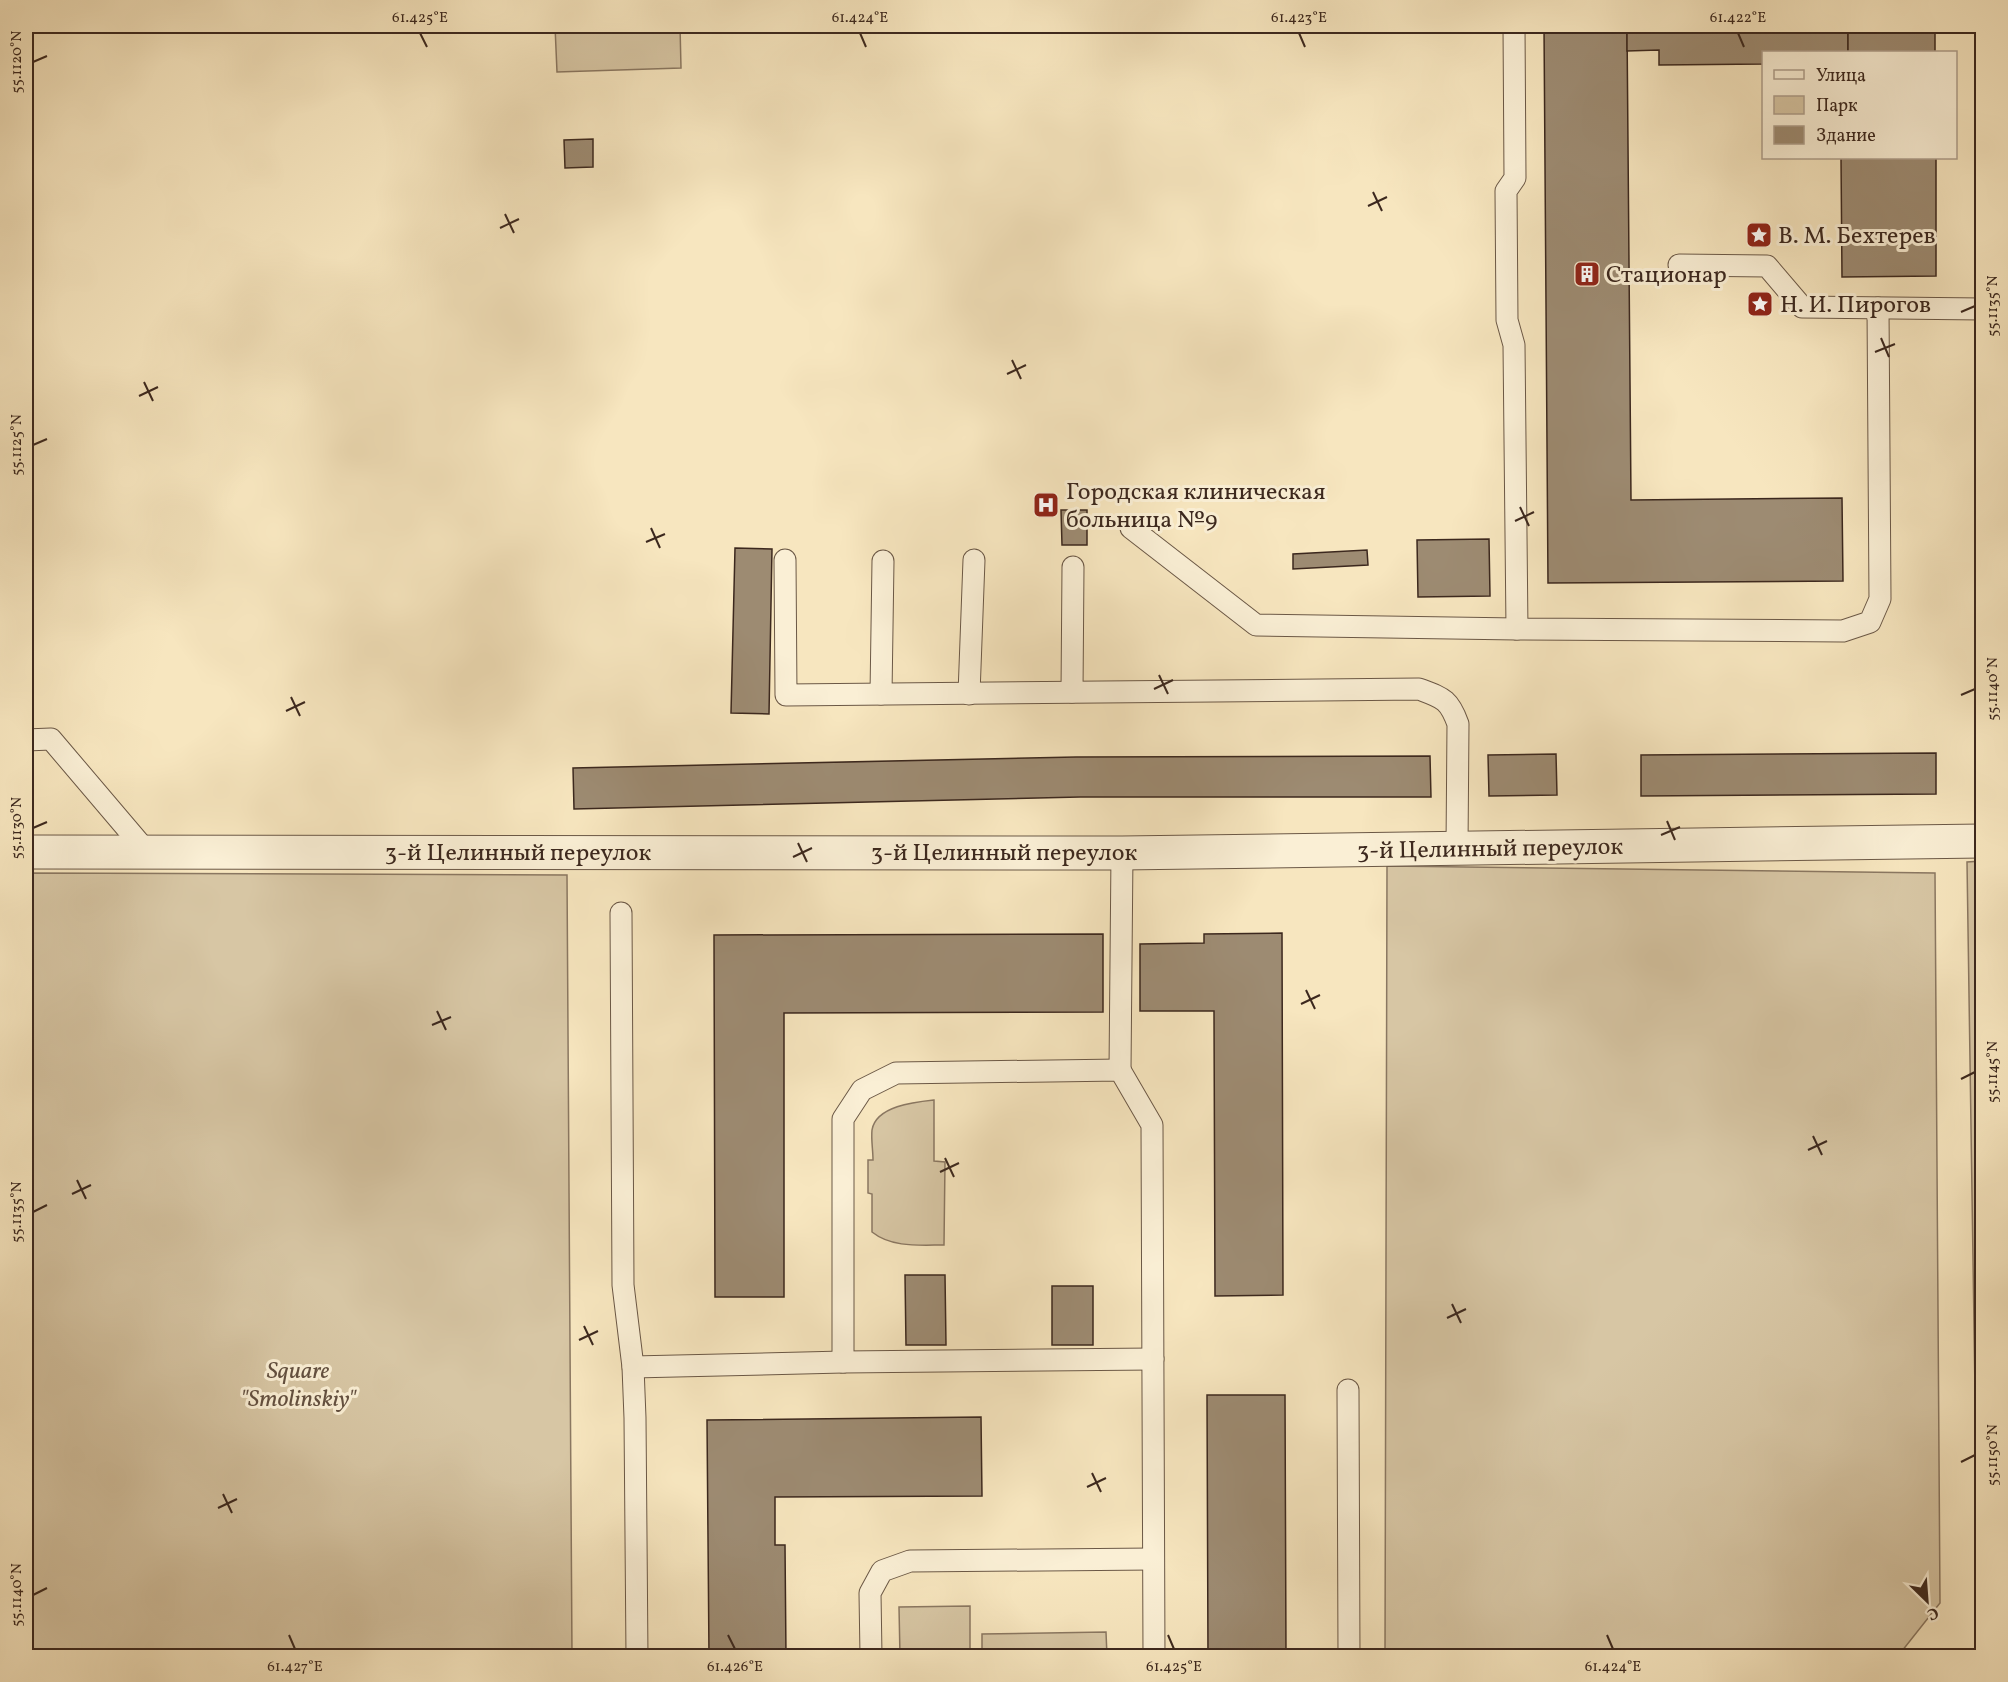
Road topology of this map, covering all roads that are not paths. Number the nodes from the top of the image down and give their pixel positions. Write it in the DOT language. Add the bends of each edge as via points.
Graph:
graph roads {
  1 [pos="1514,26"];
  2 [pos="1679,265"];
  3 [pos="1878,308"];
  4 [pos="1983,309"];
  5 [pos="1131,528"];
  6 [pos="785,560"];
  7 [pos="974,560"];
  8 [pos="883,561"];
  9 [pos="1073,567"];
  10 [pos="1517,629"];
  11 [pos="1072,693"];
  12 [pos="881,694"];
  13 [pos="969,694"];
  14 [pos="26,740"];
  15 [pos="1983,841"];
  16 [pos="1457,848"];
  17 [pos="26,852"];
  18 [pos="147,852"];
  19 [pos="1122,852"];
  20 [pos="621,914"];
  21 [pos="1120,1070"];
  22 [pos="1153,1359"];
  23 [pos="843,1362"];
  24 [pos="633,1367"];
  25 [pos="1348,1390"];
  26 [pos="1153,1559"];
  27 [pos="637,1656"];
  28 [pos="871,1656"];
  29 [pos="1154,1656"];
  30 [pos="1348,1656"];
  1 -- 10 [label="lane" via="1515,178 1506,191 1508,320 1514,345"];
  2 -- 3 [label="lane" via="1767,266 1802,307"];
  3 -- 4 [label="lane"];
  3 -- 10 [label="lane" via="1880,599 1870,622 1843,631"];
  5 -- 10 [label="lane" via="1256,624"];
  6 -- 12 [label="lane" via="786,695"];
  7 -- 13 [label="lane"];
  8 -- 12 [label="lane"];
  9 -- 11 [label="lane"];
  11 -- 13 [label="lane"];
  11 -- 16 [label="lane" via="1419,689 1442,697 1452,706 1458,724"];
  12 -- 13 [label="lane"];
  14 -- 18 [label="lane" via="51,739"];
  15 -- 16 [label="street, 3-й Целинный переулок"];
  16 -- 19 [label="street, 3-й Целинный переулок"];
  17 -- 18 [label="street, 3-й Целинный переулок"];
  18 -- 19 [label="street, 3-й Целинный переулок"];
  19 -- 21 [label="lane"];
  20 -- 24 [label="lane" via="623,1285"];
  21 -- 22 [label="lane" via="1152,1125"];
  21 -- 23 [label="lane" via="896,1073 862,1090 843,1119"];
  22 -- 23 [label="lane"];
  22 -- 26 [label="lane"];
  23 -- 24 [label="lane"];
  24 -- 27 [label="lane"];
  25 -- 30 [label="lane"];
  26 -- 28 [label="lane" via="910,1562 882,1571 870,1593"];
  26 -- 29 [label="lane"];
}
